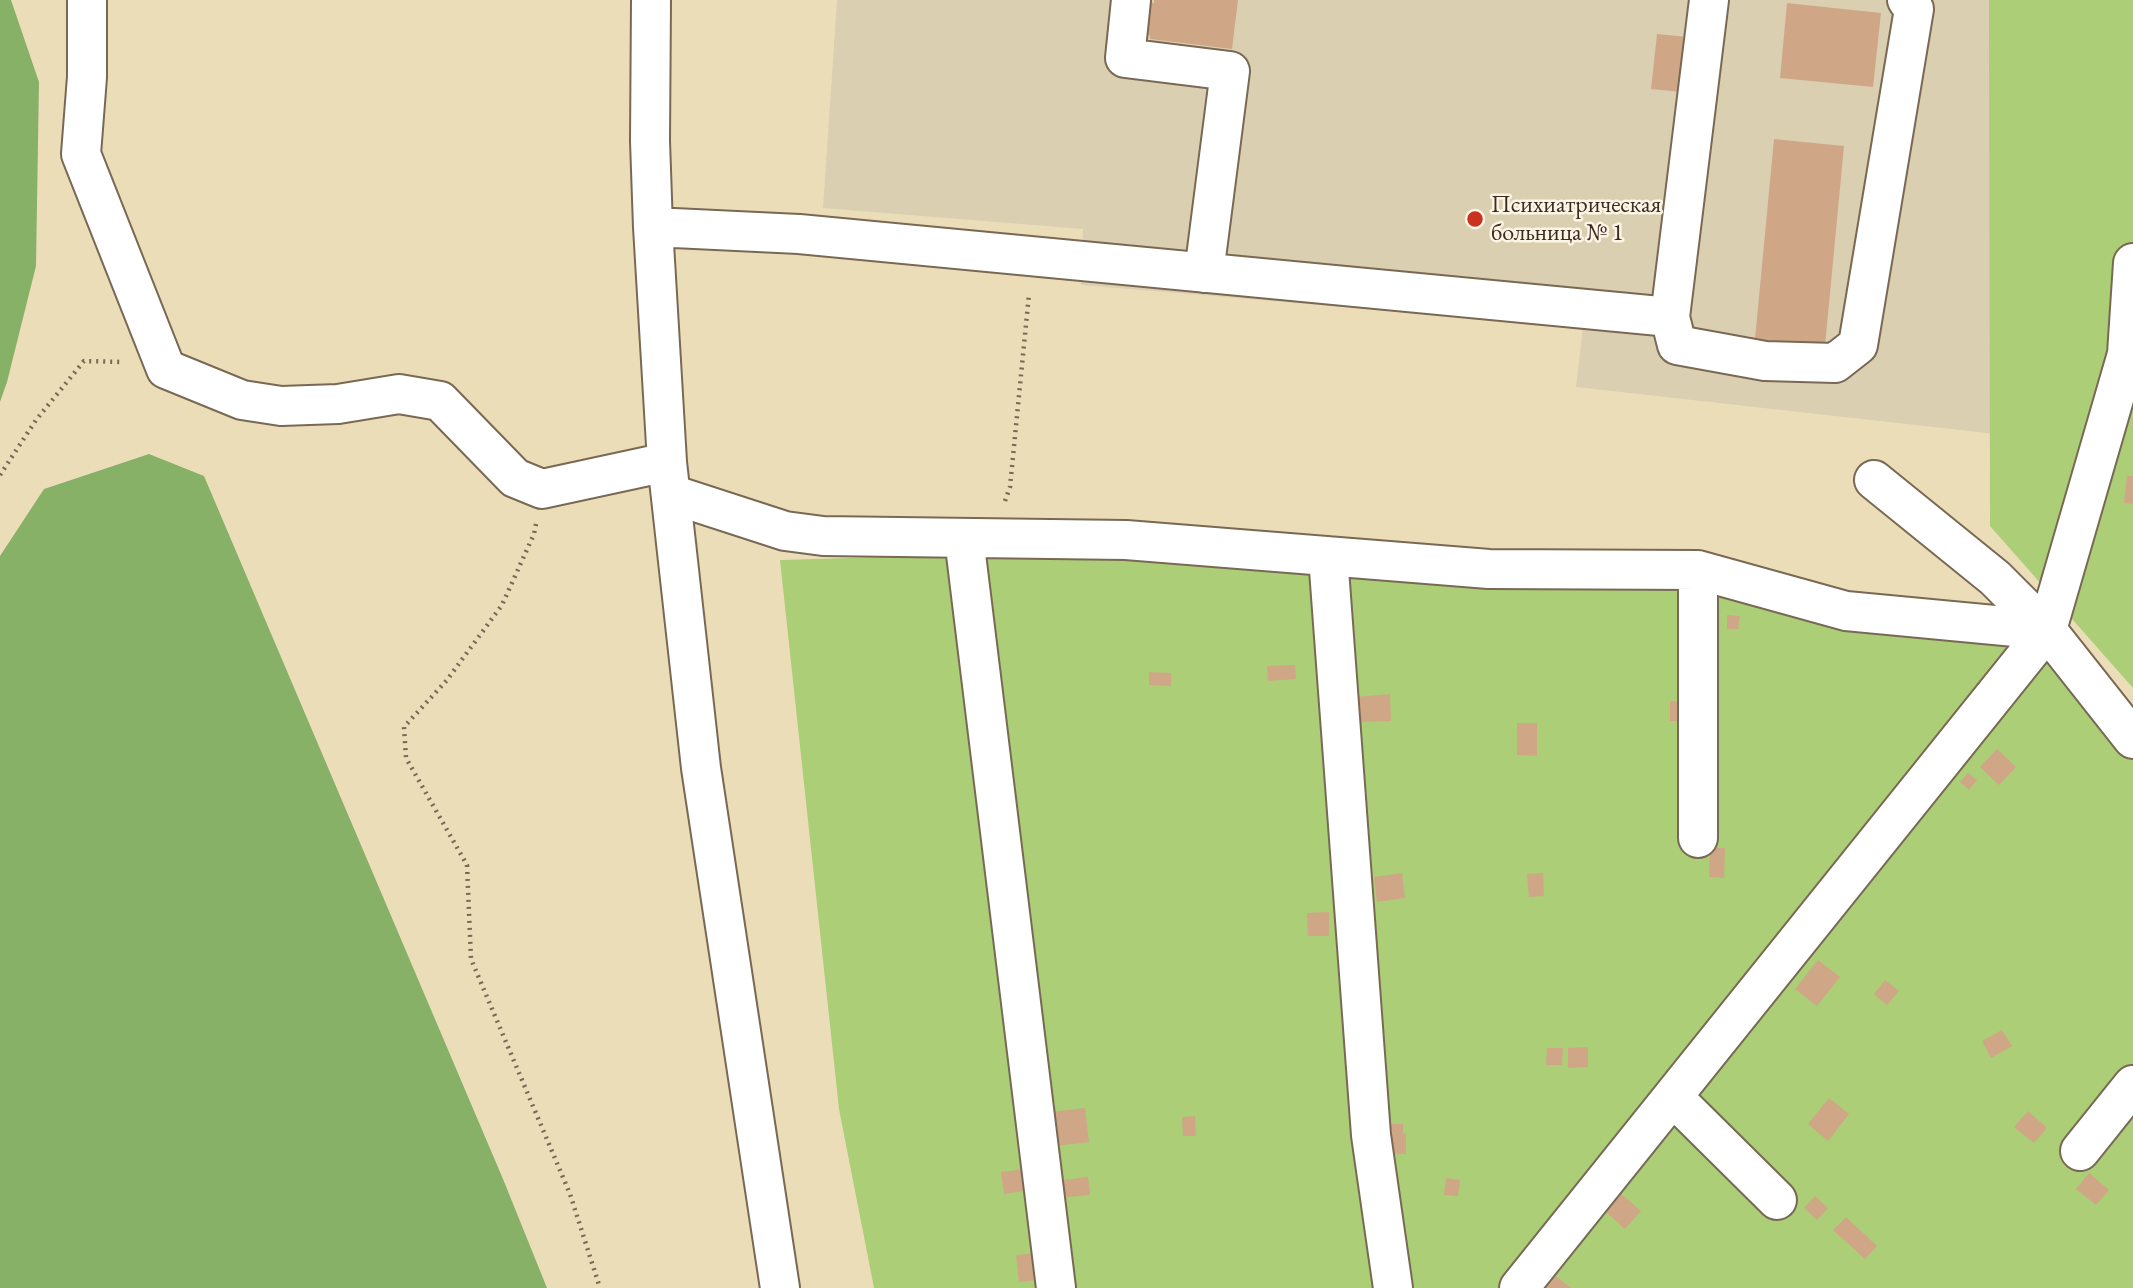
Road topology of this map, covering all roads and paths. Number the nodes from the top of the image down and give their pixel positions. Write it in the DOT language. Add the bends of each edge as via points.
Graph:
graph roads {
  1 [pos="67,0"];
  2 [pos="87,0"];
  3 [pos="679,0"];
  4 [pos="1131,0"];
  5 [pos="1709,0"];
  6 [pos="1908,0"];
  7 [pos="651,18"];
  8 [pos="87,77"];
  9 [pos="653,227"];
  10 [pos="1033,257"];
  11 [pos="2133,263"];
  12 [pos="1204,273"];
  13 [pos="1671,317"];
  14 [pos="166,369"];
  15 [pos="0,475"];
  16 [pos="669,478"];
  17 [pos="1874,480"];
  18 [pos="542,489"];
  19 [pos="978,538"];
  20 [pos="1328,556"];
  21 [pos="1698,570"];
  22 [pos="2047,630"];
  23 [pos="2133,739"];
  24 [pos="1698,838"];
  25 [pos="2133,1085"];
  26 [pos="1673,1097"];
  27 [pos="2080,1151"];
  28 [pos="1777,1200"];
  29 [pos="600,1288"];
  30 [pos="780,1288"];
  31 [pos="1056,1288"];
  32 [pos="1393,1288"];
  33 [pos="1519,1288"];
  1 -- 8 [label="street"];
  2 -- 8 [label="street"];
  3 -- 7 [label="street"];
  4 -- 12 [label="street" via="1125,58 1230,71"];
  5 -- 13 [label="street"];
  6 -- 13 [label="street" via="1914,9 1858,345 1835,363 1765,361 1677,345"];
  7 -- 9 [label="street"];
  8 -- 14 [label="street" via="81,153"];
  9 -- 10 [label="street" via="799,234"];
  9 -- 16 [label="street"];
  10 -- 12 [label="street"];
  10 -- 19 [label="path" via="1010,487"];
  11 -- 22 [label="street" via="2127,355"];
  12 -- 13 [label="street"];
  14 -- 15 [label="path" via="84,361"];
  14 -- 18 [label="street" via="242,400 281,406 338,404 398,394 440,401 515,478"];
  16 -- 18 [label="street"];
  16 -- 19 [label="street" via="785,531 823,536"];
  16 -- 30 [label="street" via="701,768"];
  17 -- 22 [label="street" via="1995,578"];
  18 -- 29 [label="path" via="534,534 502,605 447,680 404,727 406,758 467,865 471,959 570,1194"];
  19 -- 20 [label="street" via="1126,540"];
  19 -- 31 [label="street"];
  20 -- 21 [label="street" via="1489,569"];
  20 -- 32 [label="street" via="1371,1135"];
  21 -- 22 [label="street" via="1846,611"];
  21 -- 24 [label="street"];
  22 -- 23 [label="street"];
  22 -- 26 [label="street"];
  25 -- 27 [label="street"];
  26 -- 28 [label="street"];
  26 -- 33 [label="street"];
}
